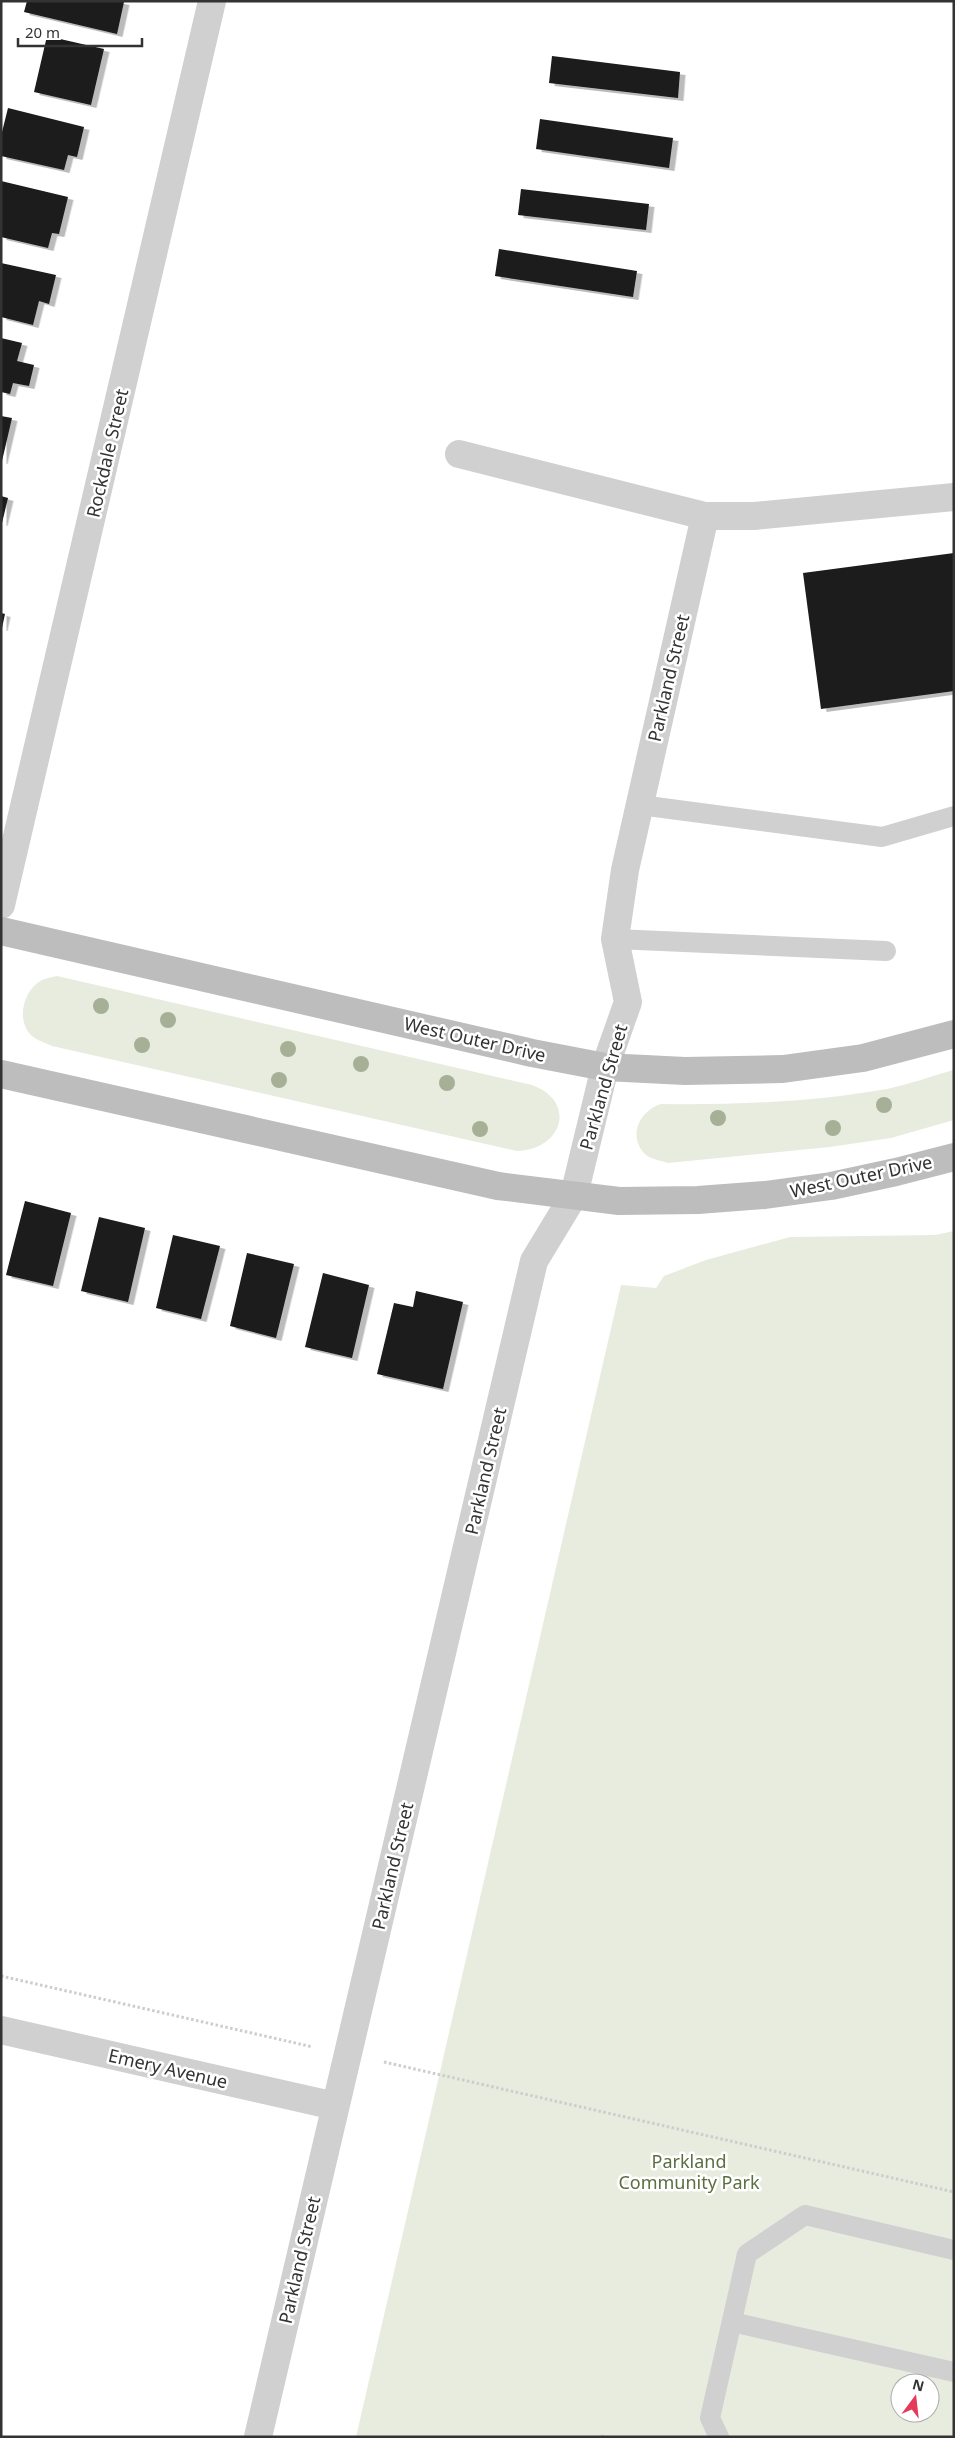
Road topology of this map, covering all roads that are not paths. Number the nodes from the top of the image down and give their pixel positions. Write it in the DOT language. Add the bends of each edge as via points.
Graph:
graph roads {
  1 [pos="212,1"];
  2 [pos="459,454"];
  3 [pos="954,497"];
  4 [pos="705,516"];
  5 [pos="640,805"];
  6 [pos="954,816"];
  7 [pos="1,905"];
  8 [pos="1,931"];
  9 [pos="615,939"];
  10 [pos="886,951"];
  11 [pos="954,1034"];
  12 [pos="605,1067"];
  13 [pos="1,1074"];
  14 [pos="954,1157"];
  15 [pos="574,1195"];
  16 [pos="1,2030"];
  17 [pos="335,2106"];
  18 [pos="954,2250"];
  19 [pos="732,2322"];
  20 [pos="954,2372"];
  21 [pos="258,2437"];
  22 [pos="719,2437"];
  1 -- 7 [label="street, Rockdale Street"];
  2 -- 4 [label="street"];
  3 -- 4 [label="street" via="754,516"];
  4 -- 5 [label="street, Parkland Street"];
  5 -- 6 [label="lane" via="882,837"];
  5 -- 9 [label="street, Parkland Street" via="625,870"];
  8 -- 12 [label="main road, West Outer Drive"];
  9 -- 10 [label="lane"];
  9 -- 12 [label="street, Parkland Street" via="628,1002"];
  11 -- 12 [label="main road, West Outer Drive" via="863,1058 784,1069 685,1071"];
  12 -- 15 [label="street, Parkland Street"];
  13 -- 15 [label="main road, West Outer Drive" via="498,1186"];
  14 -- 15 [label="main road, West Outer Drive" via="840,1184 765,1195 619,1201"];
  15 -- 17 [label="street, Parkland Street" via="534,1260"];
  16 -- 17 [label="street, Emery Avenue"];
  17 -- 21 [label="street, Parkland Street"];
  18 -- 19 [label="lane" via="805,2215 747,2254"];
  19 -- 20 [label="lane"];
  19 -- 22 [label="lane" via="710,2418"];
}
